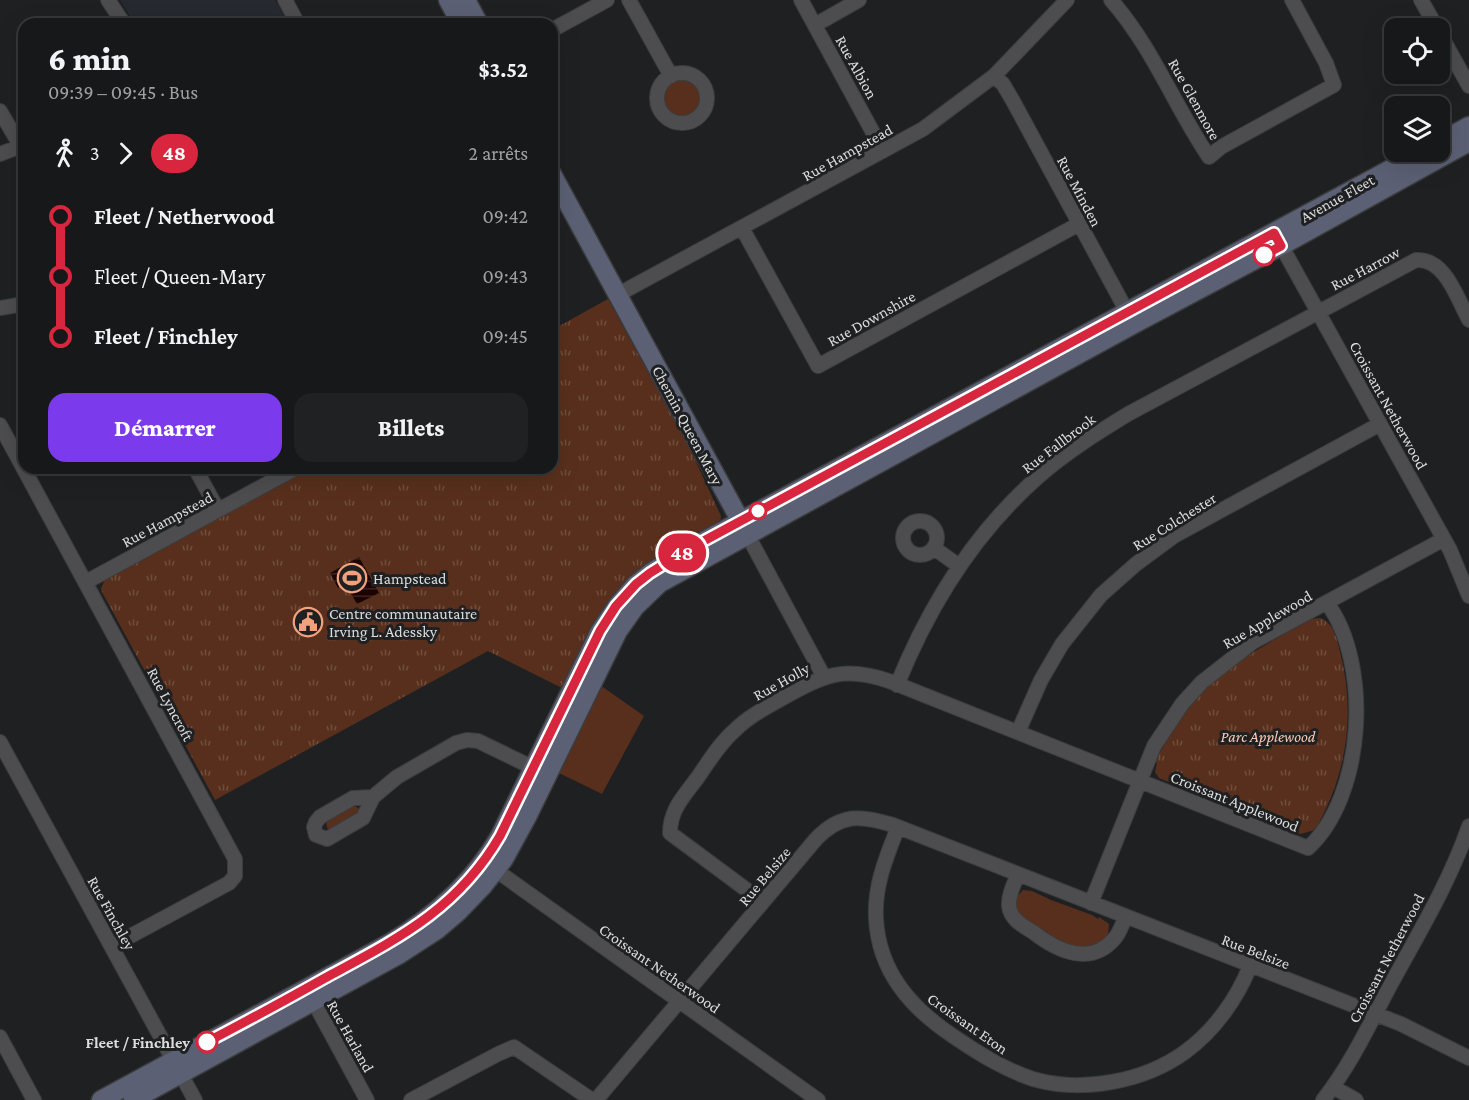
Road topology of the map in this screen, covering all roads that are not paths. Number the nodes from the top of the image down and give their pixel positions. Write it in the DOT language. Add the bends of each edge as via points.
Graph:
graph roads {
  1 [pos="108,0"];
  2 [pos="285,0"];
  3 [pos="448,0"];
  4 [pos="466,0"];
  5 [pos="607,0"];
  6 [pos="629,0"];
  7 [pos="801,0"];
  8 [pos="859,0"];
  9 [pos="1067,0"];
  10 [pos="1111,0"];
  11 [pos="1292,0"];
  12 [pos="1421,0"];
  13 [pos="120,18"];
  14 [pos="295,18"];
  15 [pos="458,18"];
  16 [pos="476,18"];
  17 [pos="1431,18"];
  18 [pos="815,25"];
  19 [pos="558,27"];
  20 [pos="1450,52"];
  21 [pos="671,76"];
  22 [pos="994,76"];
  23 [pos="1469,86"];
  24 [pos="0,111"];
  25 [pos="1469,126"];
  26 [pos="1450,140"];
  27 [pos="18,142"];
  28 [pos="1469,142"];
  29 [pos="1450,144"];
  30 [pos="18,150"];
  31 [pos="884,151"];
  32 [pos="0,154"];
  33 [pos="1406,162"];
  34 [pos="1413,162"];
  35 [pos="558,185"];
  36 [pos="1079,224"];
  37 [pos="742,228"];
  38 [pos="1278,240"];
  39 [pos="617,295"];
  40 [pos="18,305"];
  41 [pos="0,308"];
  42 [pos="1319,311"];
  43 [pos="1130,318"];
  44 [pos="1469,320"];
  45 [pos="1380,424"];
  46 [pos="0,425"];
  47 [pos="18,458"];
  48 [pos="27,474"];
  49 [pos="198,474"];
  50 [pos="285,474"];
  51 [pos="218,510"];
  52 [pos="744,528"];
  53 [pos="1444,539"];
  54 [pos="934,548"];
  55 [pos="959,566"];
  56 [pos="86,582"];
  57 [pos="1469,596"];
  58 [pos="1327,603"];
  59 [pos="824,677"];
  60 [pos="897,685"];
  61 [pos="1018,732"];
  62 [pos="0,742"];
  63 [pos="541,771"];
  64 [pos="1140,781"];
  65 [pos="373,797"];
  66 [pos="1469,826"];
  67 [pos="897,827"];
  68 [pos="490,866"];
  69 [pos="1018,874"];
  70 [pos="764,902"];
  71 [pos="1091,903"];
  72 [pos="1126,917"];
  73 [pos="112,946"];
  74 [pos="1250,966"];
  75 [pos="310,995"];
  76 [pos="678,1002"];
  77 [pos="1375,1015"];
  78 [pos="0,1037"];
  79 [pos="1469,1058"];
  80 [pos="177,1067"];
  81 [pos="1333,1087"];
  82 [pos="34,1100"];
  83 [pos="101,1100"];
  84 [pos="133,1100"];
  85 [pos="195,1100"];
  86 [pos="367,1100"];
  87 [pos="411,1100"];
  88 [pos="594,1100"];
  89 [pos="818,1100"];
  90 [pos="1323,1100"];
  91 [pos="1356,1100"];
  1 -- 13 [label="street"];
  2 -- 14 [label="street"];
  3 -- 15 [label="main road"];
  4 -- 16 [label="main road"];
  5 -- 19 [label="street"];
  6 -- 21 [label="street"];
  7 -- 18 [label="street, Rue Albion"];
  8 -- 18 [label="street"];
  9 -- 22 [label="street, Rue Hampstead"];
  10 -- 11 [label="street, Rue Glenmore" via="1144,41 1209,157 1334,85"];
  12 -- 17 [label="street"];
  18 -- 31 [label="street, Rue Albion"];
  20 -- 23 [label="street"];
  22 -- 31 [label="street, Rue Hampstead" via="939,118"];
  22 -- 36 [label="street, Rue Minden" via="1013,101"];
  24 -- 27 [label="street"];
  25 -- 26 [label="main road"];
  28 -- 29 [label="main road"];
  30 -- 32 [label="street"];
  31 -- 37 [label="street, Rue Hampstead"];
  33 -- 38 [label="main road, Avenue Fleet"];
  34 -- 38 [label="main road, Avenue Fleet"];
  35 -- 39 [label="main road, Chemin Queen Mary"];
  36 -- 37 [label="street, Rue Downshire" via="818,366"];
  36 -- 43 [label="street, Rue Minden"];
  37 -- 39 [label="street, Rue Hampstead"];
  38 -- 42 [label="street, Croissant Netherwood"];
  38 -- 43 [label="main road, Avenue Fleet"];
  39 -- 52 [label="main road, Chemin Queen Mary"];
  40 -- 41 [label="street"];
  42 -- 44 [label="street, Rue Harrow" via="1408,263 1422,260 1439,268"];
  42 -- 45 [label="street, Croissant Netherwood"];
  42 -- 55 [label="street, Rue Fallbrook" via="1085,441 1039,476"];
  43 -- 52 [label="main road, Avenue Fleet"];
  45 -- 53 [label="street, Croissant Netherwood"];
  45 -- 61 [label="street, Rue Colchester" via="1174,536 1127,571 1062,644"];
  46 -- 47 [label="street, Rue Lyncroft"];
  48 -- 56 [label="street, Rue Lyncroft"];
  49 -- 51 [label="street"];
  50 -- 51 [label="street, Rue Hampstead"];
  51 -- 56 [label="street, Rue Hampstead"];
  52 -- 59 [label="street, Chemin Queen Mary"];
  52 -- 63 [label="main road, Avenue Fleet" via="650,573 621,601 600,631"];
  53 -- 57 [label="street, Croissant Netherwood"];
  53 -- 58 [label="street, Rue Applewood"];
  54 -- 55 [label="street"];
  55 -- 60 [label="street, Rue Fallbrook" via="924,624"];
  56 -- 73 [label="street, Rue Lyncroft" via="232,852 237,868 229,883"];
  58 -- 64 [label="street, Rue Applewood" via="1253,642 1202,682 1166,726"];
  58 -- 64 [label="street, Croissant Applewood" via="1336,615 1346,645 1356,709 1348,775 1332,818 1318,839 1308,848"];
  59 -- 60 [label="street, Rue Holly" via="863,675"];
  59 -- 70 [label="street, Rue Holly" via="763,709 734,730 670,820 670,833"];
  60 -- 61 [label="street, Rue Holly"];
  61 -- 64 [label="street, Rue Holly"];
  62 -- 73 [label="street, Rue Finchley"];
  63 -- 65 [label="street" via="488,744 467,740 397,777"];
  63 -- 68 [label="main road, Avenue Fleet" via="500,836"];
  64 -- 71 [label="street, Rue Applewood"];
  66 -- 77 [label="street, Croissant Netherwood" via="1452,870"];
  67 -- 69 [label="street, Rue Belsize"];
  67 -- 70 [label="street, Rue Belsize" via="862,818 833,825 816,839"];
  67 -- 74 [label="street, Croissant Eton" via="876,896 878,937 891,975 917,1009 942,1029 1015,1072 1052,1083 1086,1085 1127,1078 1160,1066 1186,1052 1213,1026 1243,985"];
  68 -- 75 [label="main road, Avenue Fleet" via="417,926"];
  68 -- 76 [label="street, Croissant Netherwood"];
  69 -- 71 [label="street, Rue Belsize"];
  69 -- 72 [label="street" via="1010,898 1011,913 1044,941 1066,952 1098,951 1114,938"];
  70 -- 76 [label="street, Rue Belsize"];
  71 -- 72 [label="street, Rue Belsize"];
  72 -- 74 [label="street, Rue Belsize"];
  73 -- 80 [label="street, Rue Finchley"];
  74 -- 77 [label="street, Rue Belsize"];
  75 -- 80 [label="main road, Avenue Fleet"];
  75 -- 86 [label="street, Rue Harland"];
  76 -- 88 [label="street, Rue Belsize"];
  76 -- 89 [label="street, Croissant Netherwood"];
  77 -- 79 [label="street, Rue Belsize"];
  77 -- 81 [label="street, Croissant Netherwood"];
  78 -- 82 [label="street"];
  80 -- 83 [label="main road, Avenue Fleet"];
  80 -- 84 [label="main road, Avenue Fleet"];
  80 -- 85 [label="street, Rue Finchley"];
  81 -- 90 [label="street, Croissant Netherwood"];
  81 -- 91 [label="street"];
  87 -- 88 [label="street" via="514,1047"];
}
